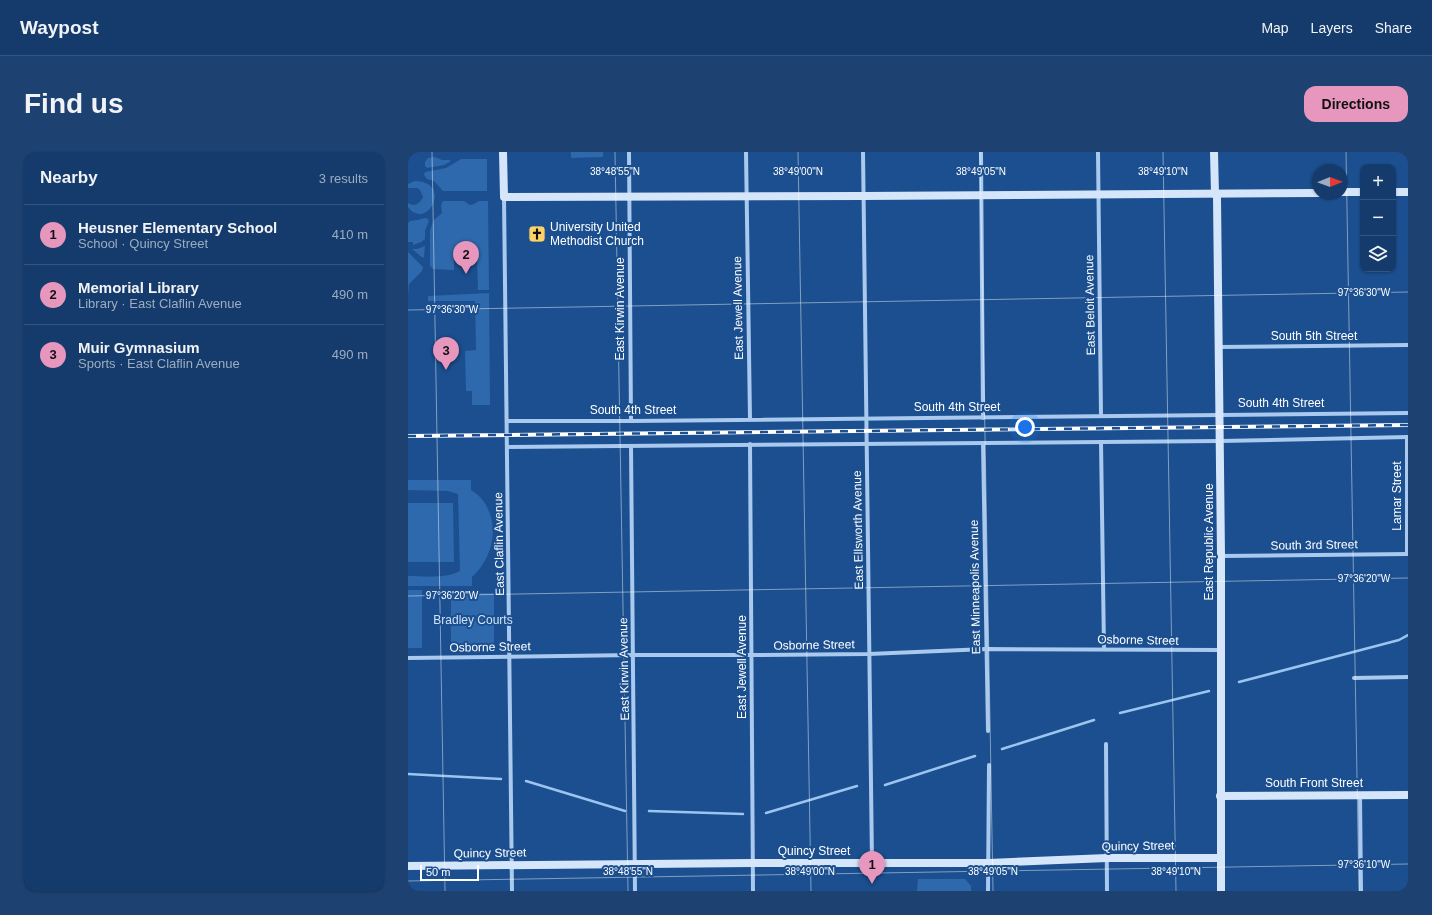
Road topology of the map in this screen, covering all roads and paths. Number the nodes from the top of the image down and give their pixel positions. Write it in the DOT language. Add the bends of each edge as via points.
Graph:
graph roads {
  1 [pos="503,152"];
  2 [pos="629,152"];
  3 [pos="746,152"];
  4 [pos="863,152"];
  5 [pos="981,152"];
  6 [pos="1098,152"];
  7 [pos="1214,152"];
  8 [pos="1348,192"];
  9 [pos="1360,192"];
  10 [pos="1396,192"];
  11 [pos="1408,192"];
  12 [pos="1312,193"];
  13 [pos="1098,194"];
  14 [pos="1215,194"];
  15 [pos="982,195"];
  16 [pos="630,196"];
  17 [pos="747,196"];
  18 [pos="864,196"];
  19 [pos="504,197"];
  20 [pos="1408,346"];
  21 [pos="1219,347"];
  22 [pos="1408,413"];
  23 [pos="1220,414"];
  24 [pos="1101,416"];
  25 [pos="866,418"];
  26 [pos="983,418"];
  27 [pos="750,419"];
  28 [pos="507,421"];
  29 [pos="631,421"];
  30 [pos="1407,437"];
  31 [pos="1220,441"];
  32 [pos="983,442"];
  33 [pos="1101,442"];
  34 [pos="750,444"];
  35 [pos="867,444"];
  36 [pos="632,446"];
  37 [pos="507,447"];
  38 [pos="1408,554"];
  39 [pos="1221,556"];
  40 [pos="986,649"];
  41 [pos="1104,649"];
  42 [pos="1221,650"];
  43 [pos="869,654"];
  44 [pos="634,655"];
  45 [pos="752,655"];
  46 [pos="510,656"];
  47 [pos="408,658"];
  48 [pos="1408,676"];
  49 [pos="1354,678"];
  50 [pos="988,731"];
  51 [pos="1106,744"];
  52 [pos="989,765"];
  53 [pos="1360,795"];
  54 [pos="1408,795"];
  55 [pos="1220,796"];
  56 [pos="1107,858"];
  57 [pos="1220,858"];
  58 [pos="872,862"];
  59 [pos="753,863"];
  60 [pos="989,863"];
  61 [pos="635,864"];
  62 [pos="512,865"];
  63 [pos="408,866"];
  64 [pos="512,891"];
  65 [pos="636,891"];
  66 [pos="753,891"];
  67 [pos="988,891"];
  68 [pos="1108,891"];
  69 [pos="1221,891"];
  70 [pos="1361,891"];
  1 -- 19 [label="street"];
  2 -- 16 [label="street, East Kirwin Avenue"];
  3 -- 17 [label="street, East Jewell Avenue"];
  4 -- 18 [label="street, East Ellsworth Avenue"];
  5 -- 15 [label="street"];
  6 -- 13 [label="street, East Beloit Avenue"];
  7 -- 14 [label="street, East Republic Avenue"];
  8 -- 9 [label="street"];
  10 -- 11 [label="street"];
  12 -- 14 [label="street"];
  13 -- 14 [label="street"];
  13 -- 15 [label="street"];
  13 -- 24 [label="street, East Beloit Avenue"];
  14 -- 21 [label="street, East Republic Avenue"];
  15 -- 18 [label="street"];
  15 -- 26 [label="street"];
  16 -- 17 [label="street"];
  16 -- 19 [label="street"];
  16 -- 29 [label="street, East Kirwin Avenue"];
  17 -- 18 [label="street"];
  17 -- 27 [label="street, East Jewell Avenue"];
  18 -- 25 [label="street, East Ellsworth Avenue"];
  19 -- 28 [label="street, East Claflin Avenue"];
  20 -- 21 [label="street, South 5th Street"];
  21 -- 23 [label="street, East Republic Avenue"];
  22 -- 23 [label="street, South 4th Street"];
  23 -- 24 [label="street, South 4th Street"];
  23 -- 31 [label="street, East Republic Avenue"];
  24 -- 26 [label="street, South 4th Street"];
  25 -- 26 [label="street, South 4th Street"];
  25 -- 27 [label="street, South 4th Street"];
  25 -- 35 [label="street, East Ellsworth Avenue"];
  27 -- 29 [label="street, South 4th Street"];
  28 -- 29 [label="street, South 4th Street"];
  28 -- 37 [label="street, East Claflin Avenue"];
  30 -- 31 [label="street"];
  30 -- 38 [label="street, Lamar Street"];
  31 -- 33 [label="street"];
  31 -- 39 [label="street, East Republic Avenue"];
  32 -- 33 [label="street"];
  32 -- 35 [label="street"];
  32 -- 40 [label="street, East Minneapolis Avenue"];
  33 -- 41 [label="street"];
  34 -- 35 [label="street"];
  34 -- 36 [label="street"];
  34 -- 45 [label="street, East Jewell Avenue"];
  35 -- 43 [label="street, East Ellsworth Avenue"];
  36 -- 37 [label="street"];
  36 -- 44 [label="street, East Kirwin Avenue"];
  37 -- 46 [label="street, East Claflin Avenue"];
  38 -- 39 [label="street, South 3rd Street"];
  39 -- 42 [label="street, East Republic Avenue"];
  40 -- 41 [label="street, Osborne Street"];
  40 -- 43 [label="street, Osborne Street"];
  40 -- 50 [label="street, East Minneapolis Avenue"];
  41 -- 42 [label="street, Osborne Street"];
  42 -- 55 [label="street, East Republic Avenue"];
  43 -- 45 [label="street, Osborne Street"];
  43 -- 58 [label="street, East Ellsworth Avenue"];
  44 -- 45 [label="street, Osborne Street"];
  44 -- 46 [label="street, Osborne Street"];
  44 -- 61 [label="street, East Kirwin Avenue"];
  45 -- 59 [label="street, East Jewell Avenue"];
  46 -- 47 [label="street, Osborne Street"];
  46 -- 62 [label="street, East Claflin Avenue"];
  48 -- 49 [label="street"];
  51 -- 56 [label="street"];
  52 -- 60 [label="street"];
  53 -- 54 [label="street, South Front Street"];
  53 -- 55 [label="street, South Front Street"];
  53 -- 70 [label="street"];
  55 -- 57 [label="street, East Republic Avenue"];
  56 -- 57 [label="street, Quincy Street"];
  56 -- 60 [label="street, Quincy Street"];
  56 -- 68 [label="street"];
  57 -- 69 [label="street, East Republic Avenue"];
  58 -- 59 [label="street, Quincy Street"];
  58 -- 60 [label="street, Quincy Street"];
  59 -- 61 [label="street, Quincy Street"];
  59 -- 66 [label="street, East Jewell Avenue"];
  60 -- 67 [label="street"];
  61 -- 62 [label="street, Quincy Street"];
  61 -- 65 [label="street, East Kirwin Avenue"];
  62 -- 63 [label="street, Quincy Street"];
  62 -- 64 [label="street, East Claflin Avenue"];
}
